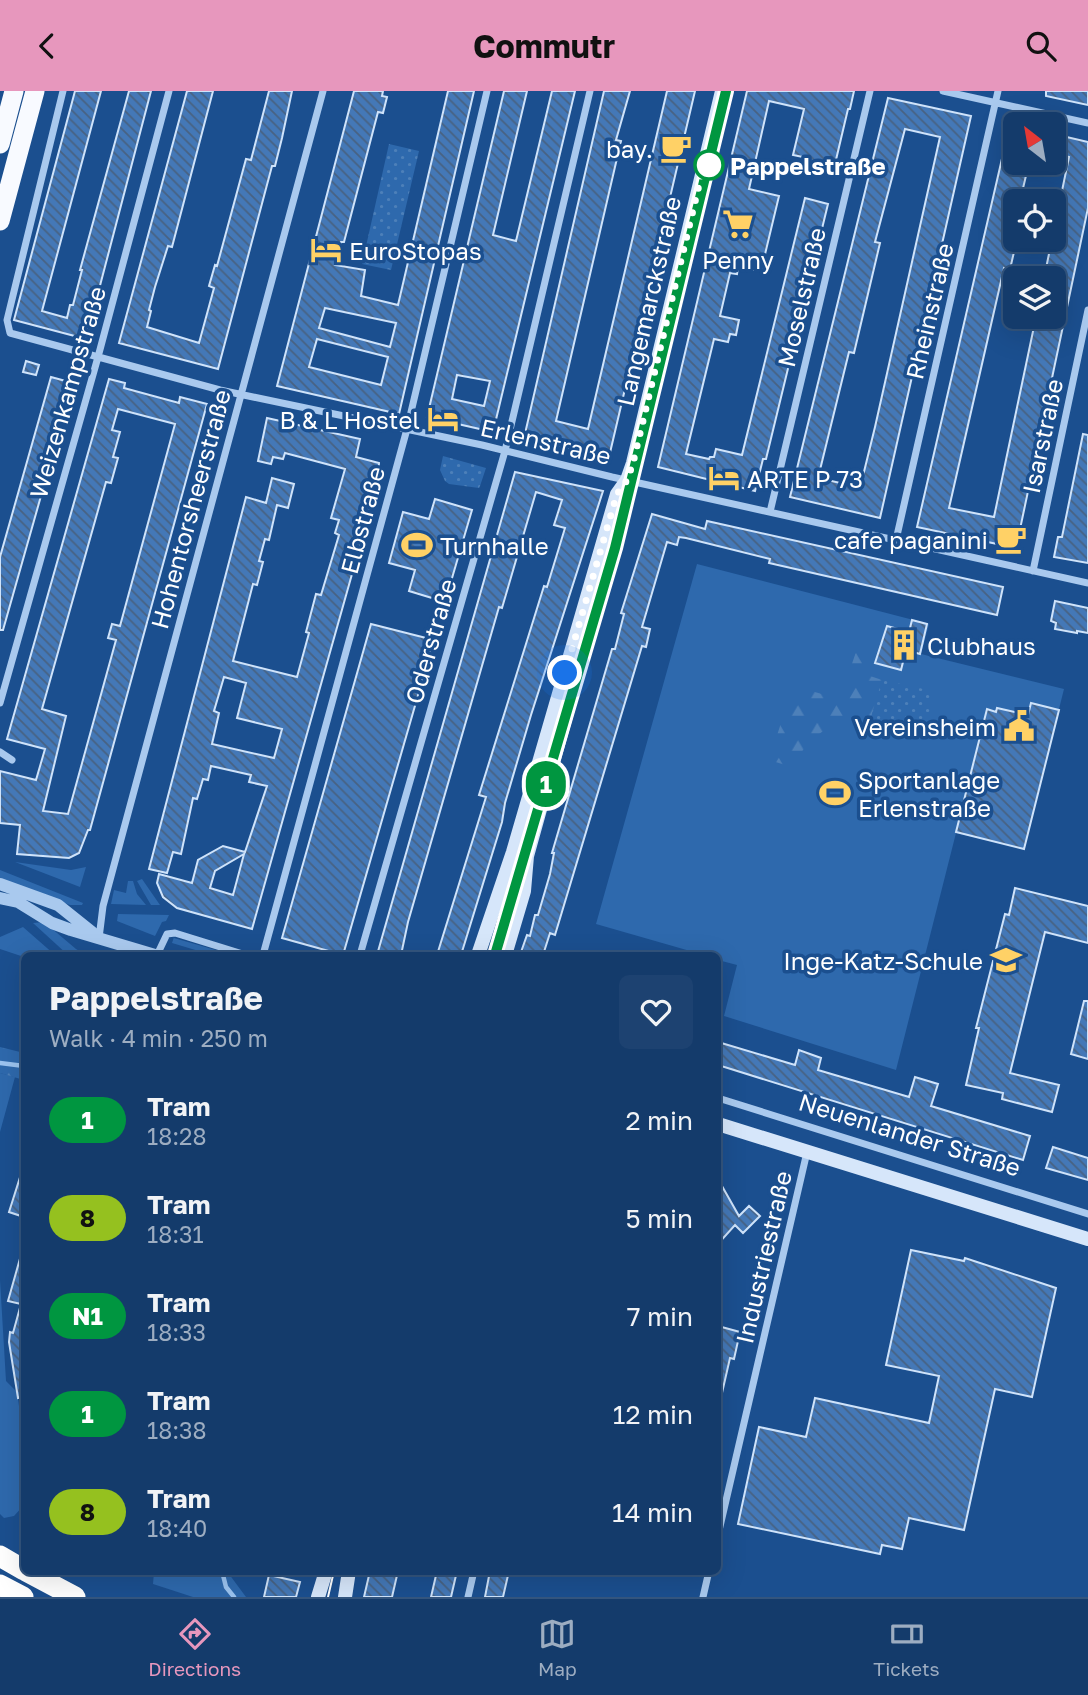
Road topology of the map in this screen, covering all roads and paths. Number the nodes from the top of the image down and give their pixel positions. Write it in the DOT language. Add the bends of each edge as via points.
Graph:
graph roads {
  1 [pos="14,91"];
  2 [pos="35,91"];
  3 [pos="64,91"];
  4 [pos="169,91"];
  5 [pos="323,91"];
  6 [pos="487,91"];
  7 [pos="590,91"];
  8 [pos="722,91"];
  9 [pos="870,91"];
  10 [pos="943,91"];
  11 [pos="998,91"];
  12 [pos="996,103"];
  13 [pos="1088,123"];
  14 [pos="0,143"];
  15 [pos="0,221"];
  16 [pos="1088,310"];
  17 [pos="98,357"];
  18 [pos="241,395"];
  19 [pos="407,429"];
  20 [pos="505,451"];
  21 [pos="627,480"];
  22 [pos="770,512"];
  23 [pos="897,540"];
  24 [pos="1033,571"];
  25 [pos="1088,583"];
  26 [pos="0,703"];
  27 [pos="0,752"];
  28 [pos="12,760"];
  29 [pos="0,884"];
  30 [pos="0,898"];
  31 [pos="99,938"];
  32 [pos="146,952"];
  33 [pos="158,952"];
  34 [pos="236,952"];
  35 [pos="264,952"];
  36 [pos="361,952"];
  37 [pos="479,952"];
  38 [pos="506,952"];
  39 [pos="721,1099"];
  40 [pos="721,1125"];
  41 [pos="807,1152"];
  42 [pos="1088,1214"];
  43 [pos="1088,1239"];
  44 [pos="721,1522"];
  45 [pos="0,1556"];
  46 [pos="21,1569"];
  47 [pos="33,1575"];
  48 [pos="325,1575"];
  49 [pos="348,1575"];
  50 [pos="473,1575"];
  51 [pos="708,1575"];
  52 [pos="0,1585"];
  53 [pos="23,1597"];
  54 [pos="75,1597"];
  55 [pos="318,1597"];
  56 [pos="345,1597"];
  57 [pos="468,1597"];
  58 [pos="703,1597"];
  1 -- 14 [label="highway"];
  2 -- 15 [label="highway"];
  3 -- 17 [label="street, Erlenstraße" via="7,320 10,333"];
  4 -- 17 [label="street, Weizenkampstraße"];
  5 -- 18 [label="street, Hohentorsheerstraße"];
  6 -- 19 [label="street, Elbstraße"];
  7 -- 20 [label="street, Oderstraße"];
  8 -- 21 [label="main road, Langemarckstraße"];
  9 -- 22 [label="street, Moselstraße"];
  10 -- 12 [label="street"];
  11 -- 12 [label="street, Rheinstraße"];
  12 -- 13 [label="street"];
  12 -- 23 [label="street, Rheinstraße"];
  16 -- 24 [label="street, Isarstraße"];
  17 -- 18 [label="street, Erlenstraße"];
  17 -- 26 [label="street, Weizenkampstraße"];
  18 -- 19 [label="street, Erlenstraße"];
  18 -- 31 [label="street, Hohentorsheerstraße" via="103,906"];
  19 -- 20 [label="street, Erlenstraße"];
  19 -- 35 [label="street, Elbstraße"];
  20 -- 21 [label="street, Erlenstraße"];
  20 -- 36 [label="street, Oderstraße"];
  21 -- 22 [label="street, Erlenstraße"];
  21 -- 37 [label="main road, Langemarckstraße" via="617,494 513,852"];
  21 -- 38 [label="main road, Langemarckstraße" via="627,497 527,856 524,891"];
  22 -- 23 [label="street, Erlenstraße"];
  23 -- 24 [label="street, Erlenstraße"];
  24 -- 25 [label="street, Erlenstraße"];
  27 -- 28 [label="street"];
  29 -- 31 [label="street" via="58,905"];
  30 -- 31 [label="street" via="32,909 52,923"];
  31 -- 32 [label="street"];
  33 -- 34 [label="street" via="167,934 175,933"];
  39 -- 42 [label="street, Neuenlander Straße"];
  40 -- 41 [label="main road, Neuenlander Straße"];
  41 -- 43 [label="main road, Neuenlander Straße"];
  41 -- 44 [label="street, Industriestraße"];
  45 -- 46 [label="highway"];
  47 -- 54 [label="highway"];
  48 -- 55 [label="main road"];
  49 -- 56 [label="main road"];
  50 -- 57 [label="street"];
  51 -- 58 [label="street"];
  52 -- 53 [label="highway"];
}
